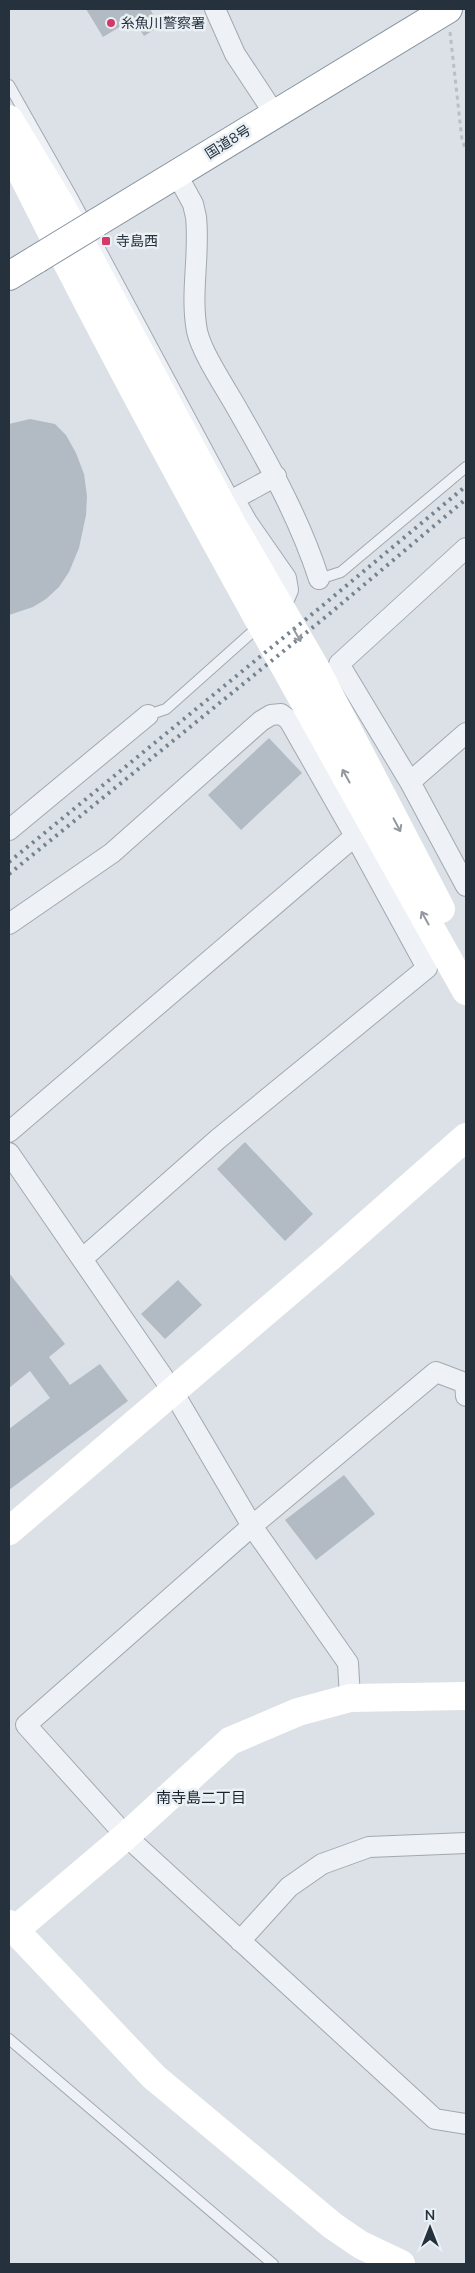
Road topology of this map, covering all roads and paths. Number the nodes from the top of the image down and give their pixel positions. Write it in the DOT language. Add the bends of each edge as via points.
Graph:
graph roads {
  1 [pos="215,9"];
  2 [pos="448,9"];
  3 [pos="9,85"];
  4 [pos="274,114"];
  5 [pos="9,119"];
  6 [pos="9,148"];
  7 [pos="466,150"];
  8 [pos="176,173"];
  9 [pos="9,276"];
  10 [pos="73,298"];
  11 [pos="466,466"];
  12 [pos="276,476"];
  13 [pos="234,499"];
  14 [pos="466,548"];
  15 [pos="319,579"];
  16 [pos="265,620"];
  17 [pos="148,716"];
  18 [pos="466,732"];
  19 [pos="410,782"];
  20 [pos="9,830"];
  21 [pos="355,836"];
  22 [pos="466,886"];
  23 [pos="9,924"];
  24 [pos="466,957"];
  25 [pos="466,991"];
  26 [pos="9,1132"];
  27 [pos="466,1137"];
  28 [pos="9,1153"];
  29 [pos="82,1259"];
  30 [pos="172,1390"];
  31 [pos="466,1396"];
  32 [pos="252,1526"];
  33 [pos="9,1531"];
  34 [pos="466,1696"];
  35 [pos="350,1698"];
  36 [pos="126,1836"];
  37 [pos="466,1842"];
  38 [pos="12,1927"];
  39 [pos="240,1941"];
  40 [pos="9,2039"];
  41 [pos="466,2124"];
  42 [pos="273,2264"];
  43 [pos="401,2264"];
  1 -- 4 [label="street" via="235,54"];
  2 -- 4 [label="main road, 国道8号"];
  2 -- 7 [label="path" via="462,140"];
  3 -- 13 [label="lane"];
  4 -- 8 [label="main road, 国道8号"];
  5 -- 16 [label="main road" via="98,272 232,524"];
  6 -- 16 [label="main road" via="71,274"];
  8 -- 9 [label="main road, 国道8号, bridge"];
  8 -- 12 [label="street" via="193,204 196,217 195,310 198,332"];
  10 -- 16 [label="lane"];
  11 -- 15 [label="lane" via="341,572"];
  12 -- 13 [label="street"];
  12 -- 15 [label="street" via="308,545"];
  13 -- 16 [label="street" via="286,578 288,590"];
  14 -- 19 [label="street" via="339,664"];
  16 -- 17 [label="lane" via="166,709"];
  16 -- 24 [label="main road, one-way" via="315,667"];
  25 -- 16 [label="main road, one-way"];
  17 -- 20 [label="street"];
  18 -- 19 [label="street"];
  19 -- 22 [label="street"];
  21 -- 23 [label="street" via="289,720 281,714 271,715 261,720 112,853"];
  21 -- 26 [label="street"];
  21 -- 29 [label="street" via="427,968 218,1138"];
  27 -- 30 [label="main road"];
  28 -- 29 [label="street"];
  29 -- 30 [label="street"];
  30 -- 32 [label="street"];
  30 -- 33 [label="main road"];
  31 -- 32 [label="street" via="465,1383 436,1372"];
  32 -- 35 [label="street" via="348,1663"];
  32 -- 36 [label="street" via="26,1725"];
  34 -- 35 [label="main road"];
  35 -- 36 [label="main road" via="298,1712 230,1741"];
  36 -- 38 [label="main road"];
  36 -- 39 [label="street"];
  37 -- 39 [label="street" via="368,1847 322,1864 289,1887"];
  38 -- 43 [label="main road" via="154,2077 332,2226 361,2245"];
  39 -- 41 [label="street" via="435,2119"];
  40 -- 42 [label="lane"];
}
